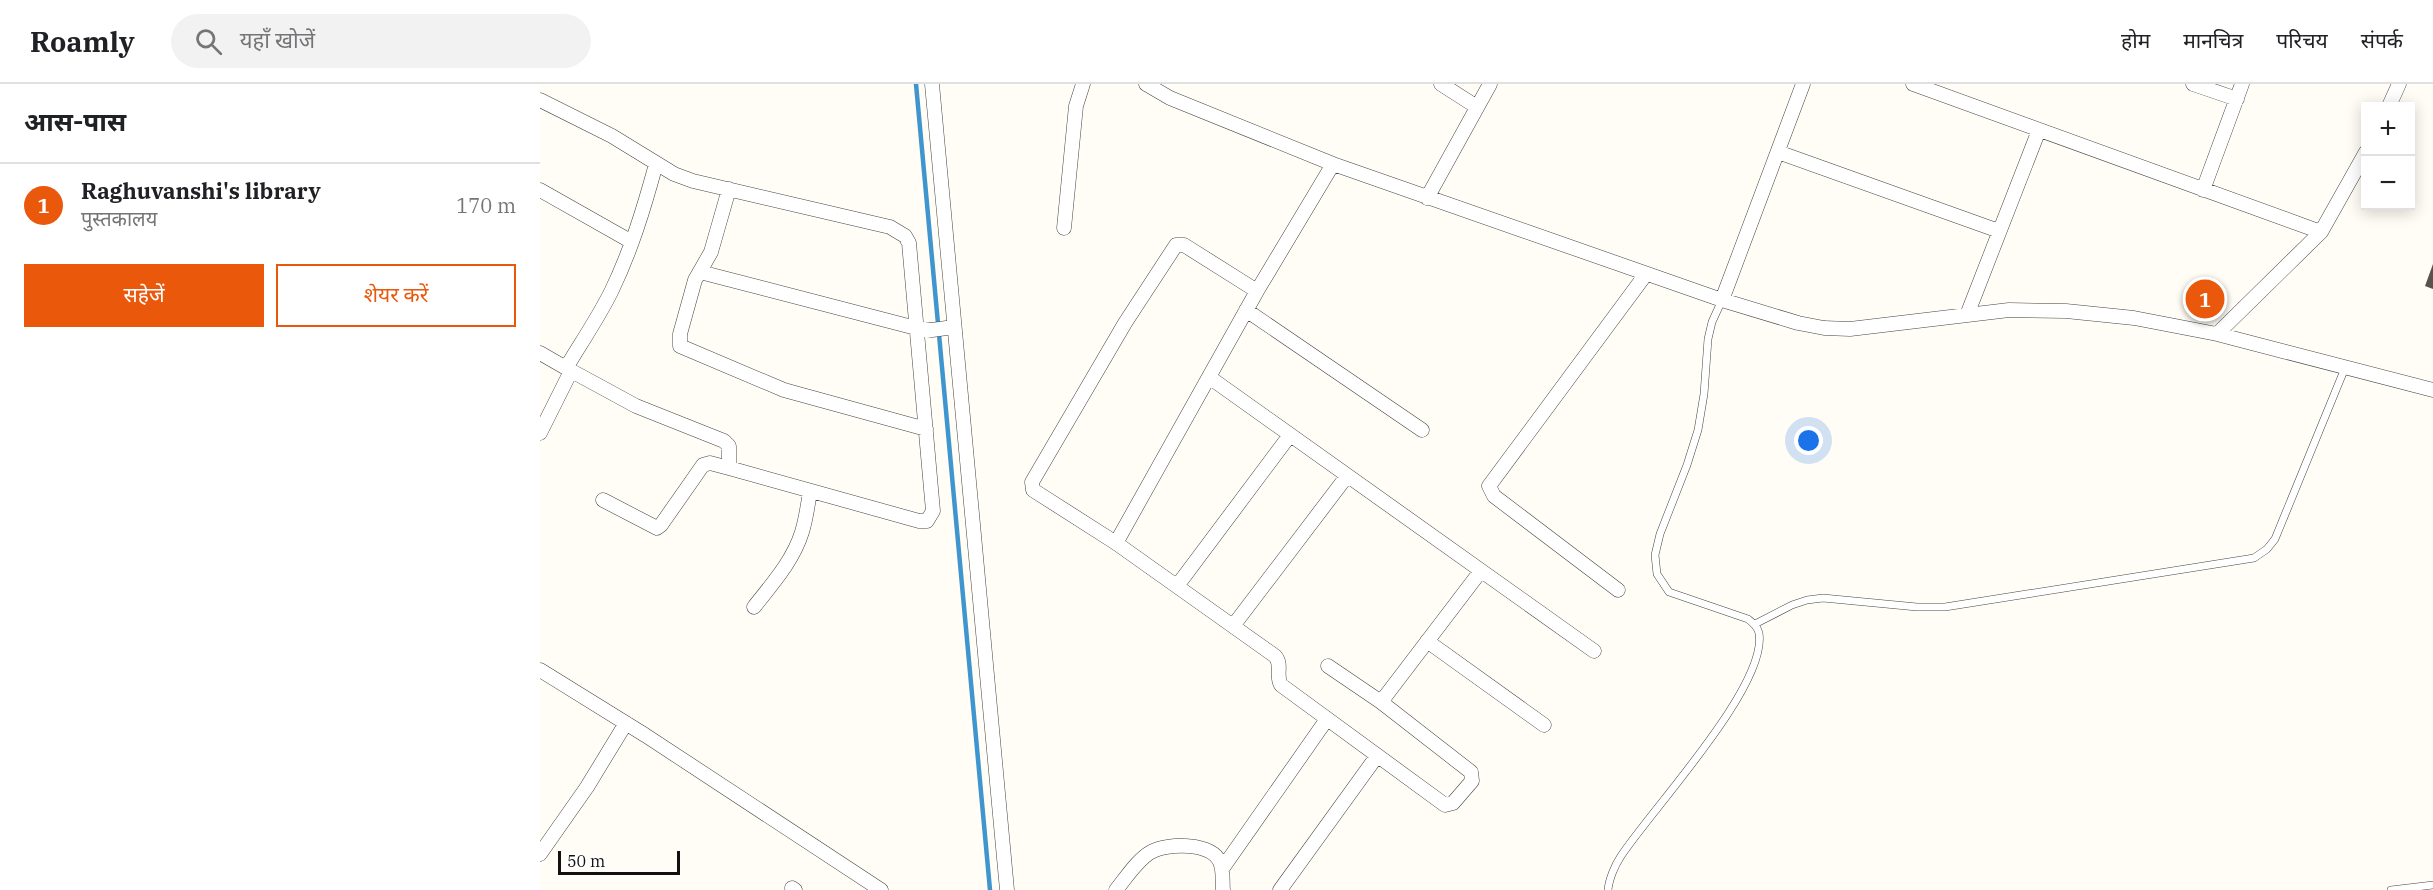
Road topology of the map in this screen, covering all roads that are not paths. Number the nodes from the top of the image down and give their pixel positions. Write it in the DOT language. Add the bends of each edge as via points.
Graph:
graph roads {
  1 [pos="932,84"];
  2 [pos="1083,84"];
  3 [pos="1146,84"];
  4 [pos="1441,84"];
  5 [pos="1490,84"];
  6 [pos="1803,84"];
  7 [pos="1913,84"];
  8 [pos="2193,84"];
  9 [pos="2242,84"];
  10 [pos="2399,84"];
  11 [pos="1932,87"];
  12 [pos="2237,99"];
  13 [pos="540,100"];
  14 [pos="2391,102"];
  15 [pos="1477,107"];
  16 [pos="2039,130"];
  17 [pos="1778,152"];
  18 [pos="2364,156"];
  19 [pos="656,164"];
  20 [pos="1334,164"];
  21 [pos="729,189"];
  22 [pos="540,190"];
  23 [pos="2203,190"];
  24 [pos="1427,198"];
  25 [pos="1064,228"];
  26 [pos="1999,231"];
  27 [pos="2321,232"];
  28 [pos="632,242"];
  29 [pos="700,272"];
  30 [pos="1646,274"];
  31 [pos="1257,291"];
  32 [pos="1722,300"];
  33 [pos="1246,310"];
  34 [pos="1967,315"];
  35 [pos="916,328"];
  36 [pos="944,329"];
  37 [pos="2217,334"];
  38 [pos="540,353"];
  39 [pos="2345,368"];
  40 [pos="568,370"];
  41 [pos="1209,376"];
  42 [pos="2433,390"];
  43 [pos="926,429"];
  44 [pos="1422,430"];
  45 [pos="540,433"];
  46 [pos="1290,435"];
  47 [pos="729,468"];
  48 [pos="1347,476"];
  49 [pos="810,491"];
  50 [pos="603,500"];
  51 [pos="1116,543"];
  52 [pos="1480,572"];
  53 [pos="1177,586"];
  54 [pos="1618,590"];
  55 [pos="754,607"];
  56 [pos="1755,624"];
  57 [pos="1233,626"];
  58 [pos="1427,641"];
  59 [pos="1594,651"];
  60 [pos="1328,666"];
  61 [pos="540,670"];
  62 [pos="1381,702"];
  63 [pos="1327,719"];
  64 [pos="626,723"];
  65 [pos="1544,725"];
  66 [pos="1377,756"];
  67 [pos="540,854"];
  68 [pos="1222,869"];
  69 [pos="2433,885"];
  70 [pos="881,890"];
  71 [pos="1007,890"];
  72 [pos="1116,890"];
  73 [pos="1223,890"];
  74 [pos="1280,890"];
  75 [pos="1608,890"];
  76 [pos="2391,890"];
  1 -- 36 [label="street"];
  2 -- 25 [label="street" via="1076,106"];
  3 -- 20 [label="street" via="1170,98"];
  4 -- 15 [label="street"];
  5 -- 15 [label="street"];
  6 -- 17 [label="street"];
  7 -- 11 [label="street"];
  8 -- 12 [label="street"];
  9 -- 12 [label="street"];
  10 -- 14 [label="street"];
  11 -- 16 [label="street"];
  12 -- 23 [label="street"];
  13 -- 19 [label="street" via="612,136"];
  15 -- 24 [label="street"];
  16 -- 23 [label="street"];
  16 -- 26 [label="street"];
  17 -- 26 [label="street"];
  17 -- 32 [label="street"];
  18 -- 27 [label="street"];
  19 -- 21 [label="street" via="693,181"];
  19 -- 28 [label="street"];
  20 -- 24 [label="street"];
  20 -- 31 [label="street"];
  21 -- 29 [label="street" via="711,252"];
  21 -- 35 [label="street" via="890,227 905,236 909,243"];
  22 -- 28 [label="street"];
  23 -- 27 [label="street"];
  24 -- 30 [label="street"];
  26 -- 34 [label="street"];
  27 -- 37 [label="street"];
  28 -- 40 [label="street" via="612,291"];
  29 -- 35 [label="street"];
  29 -- 43 [label="street" via="680,334 680,346 784,390"];
  30 -- 32 [label="street"];
  30 -- 54 [label="street" via="1489,486 1494,496"];
  31 -- 33 [label="street"];
  31 -- 51 [label="street" via="1184,246 1171,249 1032,482 1033,490"];
  32 -- 34 [label="street" via="1824,328 1851,329"];
  32 -- 56 [label="lane" via="1708,339 1698,430 1660,534 1656,565 1657,574 1669,592"];
  33 -- 41 [label="street"];
  33 -- 44 [label="street"];
  34 -- 37 [label="street" via="2009,310 2066,311 2134,318"];
  35 -- 36 [label="street"];
  35 -- 43 [label="street"];
  36 -- 71 [label="street"];
  37 -- 39 [label="street"];
  38 -- 40 [label="street"];
  39 -- 42 [label="street"];
  39 -- 56 [label="lane" via="2275,539 2254,558 1945,607 1807,600"];
  40 -- 45 [label="street"];
  40 -- 47 [label="street" via="636,406 724,441 729,446"];
  41 -- 46 [label="street"];
  41 -- 51 [label="street"];
  43 -- 49 [label="street" via="933,511 927,521"];
  46 -- 48 [label="street"];
  46 -- 53 [label="street"];
  47 -- 49 [label="street"];
  47 -- 50 [label="street" via="703,465 657,528"];
  48 -- 52 [label="street"];
  48 -- 57 [label="street"];
  49 -- 55 [label="street" via="795,550"];
  51 -- 53 [label="street"];
  52 -- 58 [label="street"];
  52 -- 59 [label="street"];
  53 -- 57 [label="street"];
  56 -- 75 [label="lane" via="1759,644 1749,677 1715,735 1620,858"];
  57 -- 63 [label="street" via="1275,656 1281,685"];
  58 -- 62 [label="street"];
  58 -- 65 [label="street"];
  60 -- 62 [label="street"];
  61 -- 64 [label="street"];
  62 -- 66 [label="street" via="1471,772 1472,781 1453,803 1445,805"];
  63 -- 66 [label="street"];
  63 -- 68 [label="street"];
  64 -- 67 [label="street"];
  64 -- 70 [label="street"];
  66 -- 74 [label="street"];
  68 -- 72 [label="street" via="1212,852 1160,849 1149,853"];
  68 -- 73 [label="street"];
  69 -- 76 [label="lane"];
}
